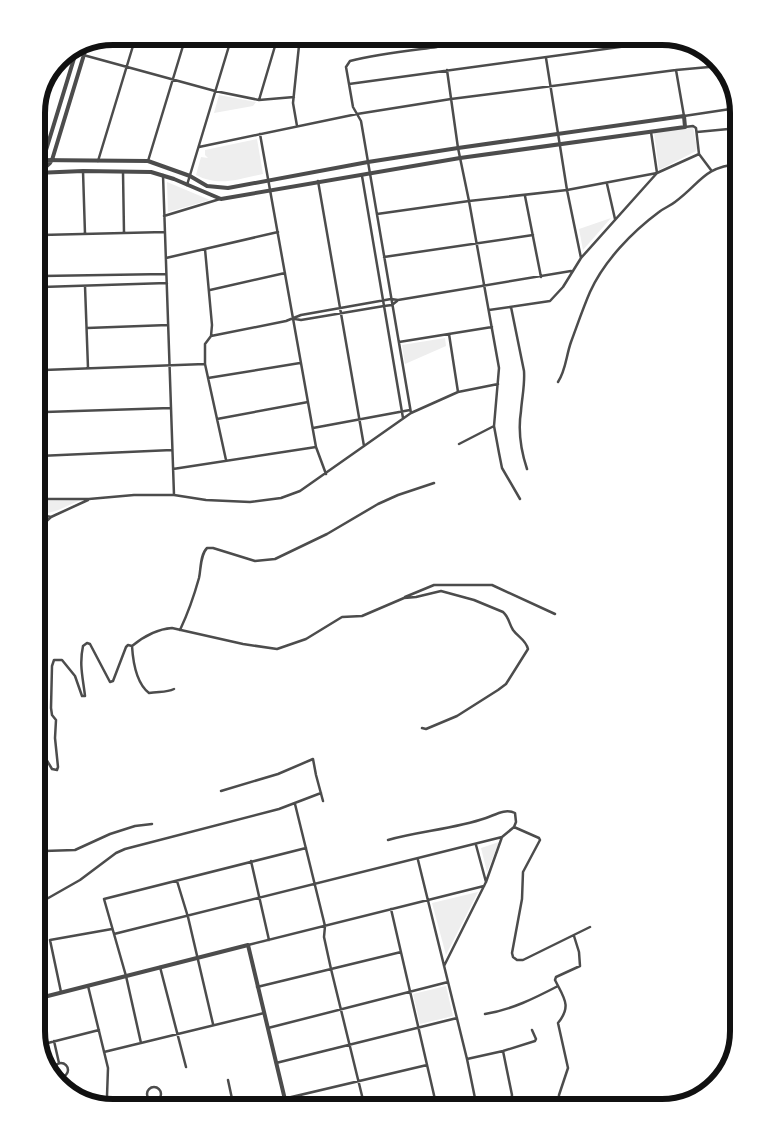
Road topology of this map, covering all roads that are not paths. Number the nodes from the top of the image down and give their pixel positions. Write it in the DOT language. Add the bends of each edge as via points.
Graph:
graph roads {
  1 [pos="133,45"];
  2 [pos="183,45"];
  3 [pos="229,45"];
  4 [pos="275,45"];
  5 [pos="298,45"];
  6 [pos="627,46"];
  7 [pos="437,47"];
  8 [pos="85,51"];
  9 [pos="81,54"];
  10 [pos="84,55"];
  11 [pos="546,57"];
  12 [pos="74,58"];
  13 [pos="127,67"];
  14 [pos="712,67"];
  15 [pos="447,70"];
  16 [pos="676,70"];
  17 [pos="173,80"];
  18 [pos="349,84"];
  19 [pos="552,87"];
  20 [pos="215,91"];
  21 [pos="294,97"];
  22 [pos="451,99"];
  23 [pos="259,100"];
  24 [pos="729,109"];
  25 [pos="357,114"];
  26 [pos="684,116"];
  27 [pos="297,126"];
  28 [pos="685,128"];
  29 [pos="730,129"];
  30 [pos="651,132"];
  31 [pos="697,132"];
  32 [pos="260,134"];
  33 [pos="558,134"];
  34 [pos="560,144"];
  35 [pos="199,147"];
  36 [pos="458,148"];
  37 [pos="45,153"];
  38 [pos="699,154"];
  39 [pos="460,158"];
  40 [pos="45,160"];
  41 [pos="52,160"];
  42 [pos="98,161"];
  43 [pos="148,162"];
  44 [pos="368,162"];
  45 [pos="730,165"];
  46 [pos="45,167"];
  47 [pos="83,170"];
  48 [pos="711,170"];
  49 [pos="123,171"];
  50 [pos="370,172"];
  51 [pos="45,173"];
  52 [pos="657,173"];
  53 [pos="362,174"];
  54 [pos="163,175"];
  55 [pos="190,176"];
  56 [pos="268,181"];
  57 [pos="318,181"];
  58 [pos="606,184"];
  59 [pos="187,185"];
  60 [pos="271,190"];
  61 [pos="567,190"];
  62 [pos="525,196"];
  63 [pos="221,199"];
  64 [pos="469,201"];
  65 [pos="377,214"];
  66 [pos="164,216"];
  67 [pos="615,219"];
  68 [pos="165,232"];
  69 [pos="278,232"];
  70 [pos="124,233"];
  71 [pos="85,234"];
  72 [pos="45,235"];
  73 [pos="533,235"];
  74 [pos="477,244"];
  75 [pos="205,248"];
  76 [pos="384,257"];
  77 [pos="166,258"];
  78 [pos="581,258"];
  79 [pos="571,271"];
  80 [pos="285,273"];
  81 [pos="166,274"];
  82 [pos="45,276"];
  83 [pos="541,277"];
  84 [pos="167,283"];
  85 [pos="484,285"];
  86 [pos="85,286"];
  87 [pos="45,287"];
  88 [pos="210,290"];
  89 [pos="391,299"];
  90 [pos="383,300"];
  91 [pos="398,300"];
  92 [pos="392,304"];
  93 [pos="384,306"];
  94 [pos="511,307"];
  95 [pos="340,308"];
  96 [pos="489,310"];
  97 [pos="341,313"];
  98 [pos="293,319"];
  99 [pos="168,325"];
  100 [pos="87,328"];
  101 [pos="492,328"];
  102 [pos="449,334"];
  103 [pos="211,336"];
  104 [pos="399,342"];
  105 [pos="301,362"];
  106 [pos="205,364"];
  107 [pos="169,365"];
  108 [pos="88,368"];
  109 [pos="45,370"];
  110 [pos="208,378"];
  111 [pos="558,382"];
  112 [pos="498,384"];
  113 [pos="458,392"];
  114 [pos="308,402"];
  115 [pos="171,408"];
  116 [pos="45,412"];
  117 [pos="402,412"];
  118 [pos="411,412"];
  119 [pos="403,418"];
  120 [pos="217,419"];
  121 [pos="359,420"];
  122 [pos="494,426"];
  123 [pos="313,428"];
  124 [pos="46,443"];
  125 [pos="459,444"];
  126 [pos="364,446"];
  127 [pos="316,447"];
  128 [pos="172,450"];
  129 [pos="46,455"];
  130 [pos="226,460"];
  131 [pos="173,469"];
  132 [pos="527,469"];
  133 [pos="326,474"];
  134 [pos="45,477"];
  135 [pos="434,483"];
  136 [pos="174,495"];
  137 [pos="45,499"];
  138 [pos="89,499"];
  139 [pos="520,499"];
  140 [pos="45,516"];
  141 [pos="51,517"];
  142 [pos="45,523"];
  143 [pos="404,598"];
  144 [pos="555,614"];
  145 [pos="180,630"];
  146 [pos="132,646"];
  147 [pos="174,689"];
  148 [pos="422,728"];
  149 [pos="45,757"];
  150 [pos="221,791"];
  151 [pos="320,793"];
  152 [pos="323,801"];
  153 [pos="295,804"];
  154 [pos="152,824"];
  155 [pos="514,826"];
  156 [pos="502,837"];
  157 [pos="388,840"];
  158 [pos="476,845"];
  159 [pos="306,848"];
  160 [pos="45,851"];
  161 [pos="418,860"];
  162 [pos="251,861"];
  163 [pos="176,881"];
  164 [pos="486,882"];
  165 [pos="315,885"];
  166 [pos="484,886"];
  167 [pos="260,899"];
  168 [pos="45,900"];
  169 [pos="428,900"];
  170 [pos="391,909"];
  171 [pos="188,917"];
  172 [pos="325,926"];
  173 [pos="590,927"];
  174 [pos="112,928"];
  175 [pos="114,934"];
  176 [pos="574,936"];
  177 [pos="269,940"];
  178 [pos="248,946"];
  179 [pos="401,952"];
  180 [pos="197,958"];
  181 [pos="444,966"];
  182 [pos="160,967"];
  183 [pos="331,969"];
  184 [pos="126,976"];
  185 [pos="448,982"];
  186 [pos="88,986"];
  187 [pos="558,986"];
  188 [pos="258,987"];
  189 [pos="61,992"];
  190 [pos="410,992"];
  191 [pos="45,996"];
  192 [pos="341,1010"];
  193 [pos="264,1013"];
  194 [pos="485,1014"];
  195 [pos="456,1018"];
  196 [pos="213,1025"];
  197 [pos="268,1028"];
  198 [pos="418,1028"];
  199 [pos="99,1030"];
  200 [pos="532,1030"];
  201 [pos="178,1034"];
  202 [pos="54,1041"];
  203 [pos="46,1043"];
  204 [pos="141,1043"];
  205 [pos="349,1045"];
  206 [pos="503,1051"];
  207 [pos="104,1052"];
  208 [pos="467,1059"];
  209 [pos="60,1063"];
  210 [pos="276,1063"];
  211 [pos="186,1066"];
  212 [pos="427,1066"];
  213 [pos="55,1067"];
  214 [pos="63,1077"];
  215 [pos="228,1080"];
  216 [pos="358,1081"];
  217 [pos="285,1098"];
  218 [pos="108,1099"];
  219 [pos="149,1099"];
  220 [pos="158,1099"];
  221 [pos="232,1099"];
  222 [pos="281,1099"];
  223 [pos="362,1099"];
  224 [pos="435,1099"];
  225 [pos="475,1099"];
  226 [pos="511,1099"];
  227 [pos="559,1099"];
  1 -- 13 [label="street"];
  2 -- 17 [label="street"];
  3 -- 20 [label="street"];
  4 -- 23 [label="street"];
  5 -- 21 [label="street"];
  6 -- 11 [label="street"];
  7 -- 18 [label="street" via="350,61 346,67"];
  8 -- 10 [label="street"];
  9 -- 10 [label="street"];
  10 -- 13 [label="street"];
  10 -- 41 [label="street"];
  11 -- 15 [label="street"];
  11 -- 19 [label="street"];
  12 -- 37 [label="street"];
  13 -- 17 [label="street"];
  13 -- 42 [label="street"];
  14 -- 16 [label="street"];
  15 -- 18 [label="street"];
  15 -- 22 [label="street"];
  16 -- 19 [label="street"];
  16 -- 26 [label="street"];
  17 -- 20 [label="street"];
  17 -- 43 [label="street"];
  18 -- 25 [label="street"];
  19 -- 22 [label="street"];
  19 -- 33 [label="street"];
  20 -- 23 [label="street"];
  20 -- 35 [label="street"];
  21 -- 23 [label="street"];
  21 -- 27 [label="street"];
  22 -- 25 [label="street"];
  22 -- 36 [label="street"];
  24 -- 26 [label="street"];
  25 -- 27 [label="street"];
  25 -- 44 [label="street"];
  26 -- 28 [label="street"];
  26 -- 33 [label="street"];
  27 -- 32 [label="street"];
  28 -- 30 [label="street"];
  28 -- 31 [label="street" via="694,126"];
  29 -- 31 [label="street"];
  30 -- 34 [label="street"];
  30 -- 52 [label="street"];
  31 -- 38 [label="street"];
  32 -- 35 [label="street"];
  32 -- 56 [label="street"];
  33 -- 34 [label="street"];
  33 -- 36 [label="street"];
  34 -- 39 [label="street"];
  34 -- 61 [label="street"];
  35 -- 55 [label="street"];
  36 -- 39 [label="street"];
  36 -- 44 [label="street"];
  38 -- 48 [label="street"];
  38 -- 52 [label="street"];
  39 -- 50 [label="street"];
  39 -- 64 [label="street"];
  40 -- 41 [label="street"];
  41 -- 42 [label="street"];
  41 -- 46 [label="street"];
  42 -- 43 [label="street"];
  43 -- 55 [label="street"];
  44 -- 50 [label="street"];
  44 -- 56 [label="street"];
  45 -- 48 [label="street"];
  47 -- 49 [label="street"];
  47 -- 51 [label="street"];
  47 -- 71 [label="street"];
  48 -- 111 [label="street" via="676,202 642,226 598,277"];
  49 -- 54 [label="street"];
  49 -- 70 [label="street"];
  50 -- 53 [label="street"];
  50 -- 65 [label="street"];
  52 -- 58 [label="street"];
  52 -- 67 [label="street"];
  53 -- 57 [label="street"];
  53 -- 90 [label="street"];
  54 -- 59 [label="street"];
  54 -- 66 [label="street"];
  55 -- 56 [label="street" via="218,188"];
  55 -- 59 [label="street"];
  56 -- 60 [label="street"];
  57 -- 60 [label="street"];
  57 -- 95 [label="street"];
  58 -- 61 [label="street"];
  58 -- 67 [label="street"];
  59 -- 63 [label="street"];
  60 -- 63 [label="street"];
  60 -- 69 [label="street"];
  61 -- 62 [label="street"];
  61 -- 78 [label="street"];
  62 -- 64 [label="street"];
  62 -- 73 [label="street"];
  63 -- 66 [label="street"];
  64 -- 65 [label="street"];
  64 -- 74 [label="street"];
  65 -- 76 [label="street"];
  66 -- 68 [label="street"];
  67 -- 78 [label="street"];
  68 -- 70 [label="street"];
  68 -- 77 [label="street"];
  69 -- 75 [label="street"];
  69 -- 80 [label="street"];
  70 -- 71 [label="street"];
  71 -- 72 [label="street"];
  73 -- 74 [label="street"];
  73 -- 83 [label="street"];
  74 -- 76 [label="street"];
  74 -- 85 [label="street"];
  75 -- 77 [label="street"];
  75 -- 88 [label="street"];
  76 -- 89 [label="street"];
  77 -- 81 [label="street"];
  78 -- 79 [label="street"];
  79 -- 83 [label="street"];
  79 -- 94 [label="street" via="563,287 550,301"];
  80 -- 88 [label="street"];
  80 -- 98 [label="street"];
  81 -- 82 [label="street"];
  81 -- 84 [label="street"];
  83 -- 85 [label="street"];
  84 -- 86 [label="street"];
  84 -- 99 [label="street"];
  85 -- 91 [label="street"];
  85 -- 96 [label="street"];
  86 -- 87 [label="street"];
  86 -- 100 [label="street"];
  88 -- 103 [label="street"];
  89 -- 90 [label="street"];
  89 -- 91 [label="street"];
  89 -- 92 [label="street"];
  90 -- 93 [label="street"];
  90 -- 95 [label="street"];
  91 -- 92 [label="street"];
  92 -- 93 [label="street"];
  92 -- 104 [label="street"];
  93 -- 97 [label="street"];
  93 -- 117 [label="street"];
  94 -- 96 [label="street"];
  94 -- 132 [label="street" via="524,371 520,432"];
  95 -- 97 [label="street"];
  95 -- 98 [label="street"];
  96 -- 101 [label="street"];
  97 -- 98 [label="street"];
  97 -- 121 [label="street"];
  98 -- 103 [label="street"];
  98 -- 105 [label="street"];
  99 -- 100 [label="street"];
  99 -- 107 [label="street"];
  100 -- 108 [label="street"];
  101 -- 102 [label="street"];
  101 -- 112 [label="street" via="499,368"];
  102 -- 104 [label="street"];
  102 -- 113 [label="street"];
  103 -- 106 [label="street" via="205,344"];
  104 -- 118 [label="street"];
  105 -- 110 [label="street"];
  105 -- 114 [label="street"];
  106 -- 107 [label="street"];
  106 -- 110 [label="street"];
  107 -- 108 [label="street"];
  107 -- 115 [label="street"];
  108 -- 109 [label="street"];
  110 -- 120 [label="street"];
  112 -- 113 [label="street"];
  112 -- 122 [label="street"];
  113 -- 118 [label="street"];
  114 -- 120 [label="street"];
  114 -- 123 [label="street"];
  115 -- 116 [label="street"];
  115 -- 128 [label="street"];
  116 -- 124 [label="street"];
  117 -- 118 [label="street"];
  117 -- 119 [label="street"];
  117 -- 121 [label="street"];
  118 -- 119 [label="street"];
  119 -- 126 [label="street"];
  120 -- 130 [label="street"];
  121 -- 123 [label="street"];
  121 -- 126 [label="street"];
  122 -- 125 [label="street"];
  122 -- 139 [label="street" via="502,468"];
  123 -- 127 [label="street"];
  124 -- 129 [label="street"];
  126 -- 133 [label="street"];
  127 -- 130 [label="street"];
  127 -- 133 [label="street"];
  128 -- 129 [label="street"];
  128 -- 131 [label="street"];
  129 -- 134 [label="street"];
  130 -- 131 [label="street"];
  131 -- 136 [label="street"];
  133 -- 136 [label="street" via="300,491 281,498 250,502"];
  135 -- 145 [label="street" via="378,504 327,534 275,558 255,561 207,548"];
  136 -- 138 [label="street"];
  137 -- 138 [label="street"];
  138 -- 141 [label="street"];
  140 -- 141 [label="street"];
  141 -- 142 [label="street"];
  143 -- 144 [label="street" via="434,584 483,584 492,585"];
  143 -- 145 [label="street" via="362,616 342,617 306,639 277,649"];
  143 -- 148 [label="street" via="441,591 474,600 507,615 512,629 528,649 506,684 498,690 457,716"];
  145 -- 146 [label="street" via="162,630"];
  146 -- 147 [label="street" via="144,689 149,693"];
  146 -- 149 [label="street" via="126,647 120,666 108,682 90,644 84,644 80,673 84,696 76,676 62,660 54,660 51,698 52,714 56,720 57,770 52,769"];
  150 -- 151 [label="street" via="278,774 313,759"];
  151 -- 152 [label="street"];
  151 -- 153 [label="street"];
  153 -- 159 [label="street"];
  153 -- 168 [label="street" via="125,849"];
  154 -- 160 [label="street" via="110,834 75,850"];
  155 -- 156 [label="street"];
  155 -- 157 [label="street" via="515,813 504,811 467,825"];
  155 -- 176 [label="street" via="540,840 523,872 513,957 523,960"];
  156 -- 158 [label="street"];
  156 -- 164 [label="street"];
  158 -- 161 [label="street"];
  158 -- 164 [label="street"];
  159 -- 162 [label="street"];
  159 -- 165 [label="street"];
  161 -- 165 [label="street"];
  161 -- 169 [label="street"];
  162 -- 163 [label="street"];
  162 -- 167 [label="street"];
  163 -- 171 [label="street"];
  163 -- 174 [label="street" via="104,899"];
  164 -- 166 [label="street"];
  165 -- 167 [label="street"];
  165 -- 172 [label="street"];
  166 -- 169 [label="street"];
  166 -- 181 [label="street"];
  167 -- 171 [label="street"];
  167 -- 177 [label="street"];
  169 -- 170 [label="street"];
  169 -- 181 [label="street"];
  170 -- 172 [label="street"];
  170 -- 179 [label="street"];
  171 -- 175 [label="street"];
  171 -- 180 [label="street"];
  172 -- 177 [label="street"];
  172 -- 183 [label="street" via="324,937"];
  173 -- 176 [label="street"];
  174 -- 175 [label="street"];
  174 -- 189 [label="street" via="50,940"];
  175 -- 184 [label="street"];
  176 -- 187 [label="street" via="580,964 556,977"];
  177 -- 178 [label="street"];
  178 -- 180 [label="street"];
  178 -- 188 [label="street"];
  179 -- 183 [label="street"];
  179 -- 190 [label="street"];
  180 -- 182 [label="street"];
  180 -- 196 [label="street"];
  181 -- 185 [label="street"];
  182 -- 184 [label="street"];
  182 -- 201 [label="street"];
  183 -- 188 [label="street"];
  183 -- 192 [label="street"];
  184 -- 186 [label="street"];
  184 -- 204 [label="street"];
  185 -- 190 [label="street"];
  185 -- 195 [label="street"];
  186 -- 189 [label="street"];
  186 -- 199 [label="street"];
  187 -- 194 [label="street" via="521,1004"];
  187 -- 227 [label="street" via="566,1006 558,1026 568,1068"];
  188 -- 193 [label="street"];
  189 -- 191 [label="street"];
  190 -- 192 [label="street"];
  190 -- 198 [label="street"];
  192 -- 197 [label="street"];
  192 -- 205 [label="street"];
  193 -- 196 [label="street"];
  193 -- 197 [label="street"];
  195 -- 198 [label="street"];
  195 -- 208 [label="street"];
  196 -- 201 [label="street"];
  197 -- 210 [label="street"];
  198 -- 205 [label="street"];
  198 -- 212 [label="street"];
  199 -- 202 [label="street"];
  199 -- 207 [label="street"];
  200 -- 206 [label="street" via="535,1042"];
  201 -- 204 [label="street"];
  201 -- 211 [label="street"];
  202 -- 203 [label="street"];
  202 -- 209 [label="street"];
  204 -- 207 [label="street"];
  205 -- 210 [label="street"];
  205 -- 216 [label="street"];
  206 -- 208 [label="street"];
  206 -- 226 [label="street"];
  207 -- 218 [label="street" via="108,1068"];
  208 -- 225 [label="street"];
  209 -- 213 [label="street"];
  209 -- 214 [label="street" via="68,1069"];
  210 -- 217 [label="street"];
  212 -- 216 [label="street"];
  212 -- 224 [label="street"];
  215 -- 221 [label="street"];
  216 -- 217 [label="street"];
  216 -- 223 [label="street"];
  217 -- 222 [label="street"];
  219 -- 220 [label="street" via="148,1090 152,1087 161,1092"];
}
